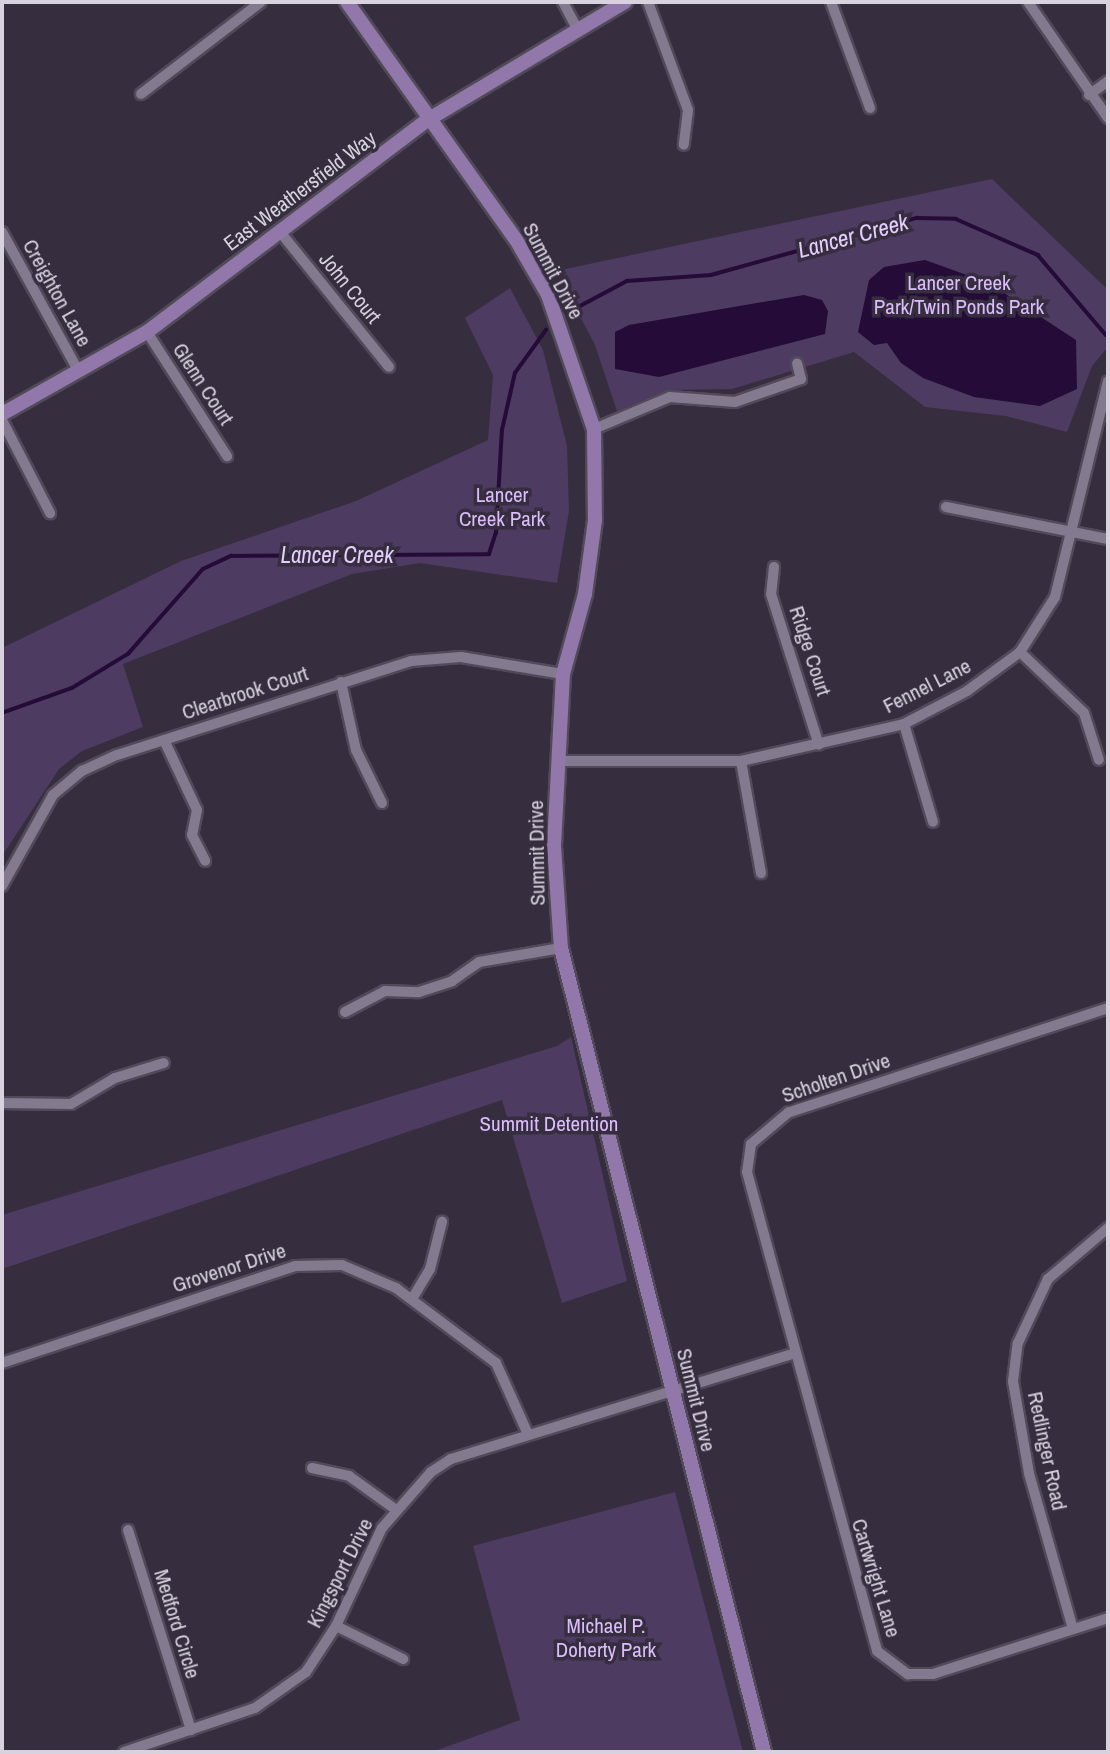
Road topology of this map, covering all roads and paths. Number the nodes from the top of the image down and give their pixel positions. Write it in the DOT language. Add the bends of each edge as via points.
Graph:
graph roads {
  1 [pos="261,2"];
  2 [pos="346,2"];
  3 [pos="563,2"];
  4 [pos="625,2"];
  5 [pos="648,2"];
  6 [pos="831,2"];
  7 [pos="1028,2"];
  8 [pos="576,26"];
  9 [pos="1108,81"];
  10 [pos="141,94"];
  11 [pos="1089,95"];
  12 [pos="870,108"];
  13 [pos="1108,118"];
  14 [pos="426,121"];
  15 [pos="684,145"];
  16 [pos="2,232"];
  17 [pos="281,233"];
  18 [pos="147,332"];
  19 [pos="797,363"];
  20 [pos="389,367"];
  21 [pos="79,372"];
  22 [pos="1108,380"];
  23 [pos="2,414"];
  24 [pos="2,420"];
  25 [pos="594,429"];
  26 [pos="227,456"];
  27 [pos="946,507"];
  28 [pos="50,513"];
  29 [pos="1073,531"];
  30 [pos="1108,538"];
  31 [pos="774,567"];
  32 [pos="1020,652"];
  33 [pos="563,674"];
  34 [pos="341,682"];
  35 [pos="904,724"];
  36 [pos="164,740"];
  37 [pos="819,745"];
  38 [pos="1099,760"];
  39 [pos="558,761"];
  40 [pos="741,761"];
  41 [pos="383,803"];
  42 [pos="933,822"];
  43 [pos="205,861"];
  44 [pos="761,873"];
  45 [pos="2,886"];
  46 [pos="561,948"];
  47 [pos="345,1012"];
  48 [pos="1107,1013"];
  49 [pos="164,1063"];
  50 [pos="2,1104"];
  51 [pos="442,1222"];
  52 [pos="1108,1228"];
  53 [pos="412,1298"];
  54 [pos="793,1354"];
  55 [pos="2,1363"];
  56 [pos="671,1389"];
  57 [pos="527,1432"];
  58 [pos="312,1468"];
  59 [pos="395,1509"];
  60 [pos="128,1530"];
  61 [pos="1108,1618"];
  62 [pos="336,1626"];
  63 [pos="1073,1629"];
  64 [pos="403,1659"];
  65 [pos="191,1730"];
  66 [pos="124,1752"];
  67 [pos="764,1752"];
  1 -- 10 [label="street"];
  2 -- 14 [label="street, Summit Drive"];
  3 -- 8 [label="street"];
  4 -- 8 [label="street, East Weathersfield Way"];
  5 -- 15 [label="street" via="688,110"];
  6 -- 12 [label="street"];
  7 -- 11 [label="street"];
  8 -- 14 [label="street, East Weathersfield Way"];
  9 -- 11 [label="street"];
  11 -- 13 [label="street"];
  14 -- 17 [label="street, East Weathersfield Way"];
  14 -- 25 [label="street, Summit Drive" via="515,238 548,295"];
  16 -- 21 [label="street, Creighton Lane"];
  17 -- 18 [label="street, East Weathersfield Way"];
  17 -- 20 [label="street, John Court"];
  18 -- 21 [label="street, East Weathersfield Way"];
  18 -- 26 [label="street, Glenn Court"];
  19 -- 25 [label="street" via="801,379 735,402 670,397"];
  21 -- 23 [label="street, East Weathersfield Way"];
  22 -- 29 [label="street, Fennel Lane"];
  24 -- 28 [label="street"];
  25 -- 33 [label="street, Summit Drive" via="595,520 585,594"];
  27 -- 29 [label="street"];
  29 -- 30 [label="street"];
  29 -- 32 [label="street, Fennel Lane" via="1055,597"];
  31 -- 37 [label="street, Ridge Court" via="771,594"];
  32 -- 35 [label="street, Fennel Lane" via="967,691"];
  32 -- 38 [label="street" via="1084,713"];
  33 -- 34 [label="street, Clearbrook Court" via="461,657 411,661"];
  33 -- 39 [label="street, Summit Drive"];
  34 -- 36 [label="street, Clearbrook Court"];
  34 -- 41 [label="street" via="356,750"];
  35 -- 37 [label="street, Fennel Lane"];
  35 -- 42 [label="street"];
  36 -- 43 [label="street" via="197,810 191,835"];
  36 -- 45 [label="street, Clearbrook Court" via="82,771 53,795"];
  37 -- 40 [label="street, Fennel Lane"];
  39 -- 40 [label="street, Fennel Lane"];
  39 -- 46 [label="street, Summit Drive" via="554,846"];
  40 -- 44 [label="street"];
  46 -- 47 [label="street" via="479,962 452,981 419,992 385,992"];
  46 -- 56 [label="street, Summit Drive"];
  48 -- 54 [label="street, Scholten Drive" via="789,1112 751,1143 747,1172"];
  49 -- 50 [label="street" via="115,1078 71,1104"];
  51 -- 53 [label="street" via="430,1269"];
  52 -- 63 [label="street, Redlinger Road" via="1048,1279 1018,1343 1013,1381 1029,1473"];
  53 -- 55 [label="street, Grovenor Drive" via="356,1268 305,1265"];
  53 -- 57 [label="street, Grovenor Drive" via="496,1363"];
  54 -- 56 [label="street, Kingsport Drive"];
  54 -- 63 [label="street, Cartwright Lane" via="862,1614 887,1661 908,1674 933,1674"];
  56 -- 57 [label="street, Kingsport Drive"];
  56 -- 67 [label="street, Summit Drive"];
  57 -- 59 [label="street, Kingsport Drive" via="451,1459"];
  58 -- 59 [label="street" via="349,1476"];
  59 -- 62 [label="street, Kingsport Drive"];
  60 -- 65 [label="street, Medford Circle"];
  61 -- 63 [label="street, Cartwright Lane"];
  62 -- 64 [label="street"];
  62 -- 65 [label="street, Kingsport Drive" via="306,1672 281,1693"];
  65 -- 66 [label="street, Kingsport Drive"];
}
